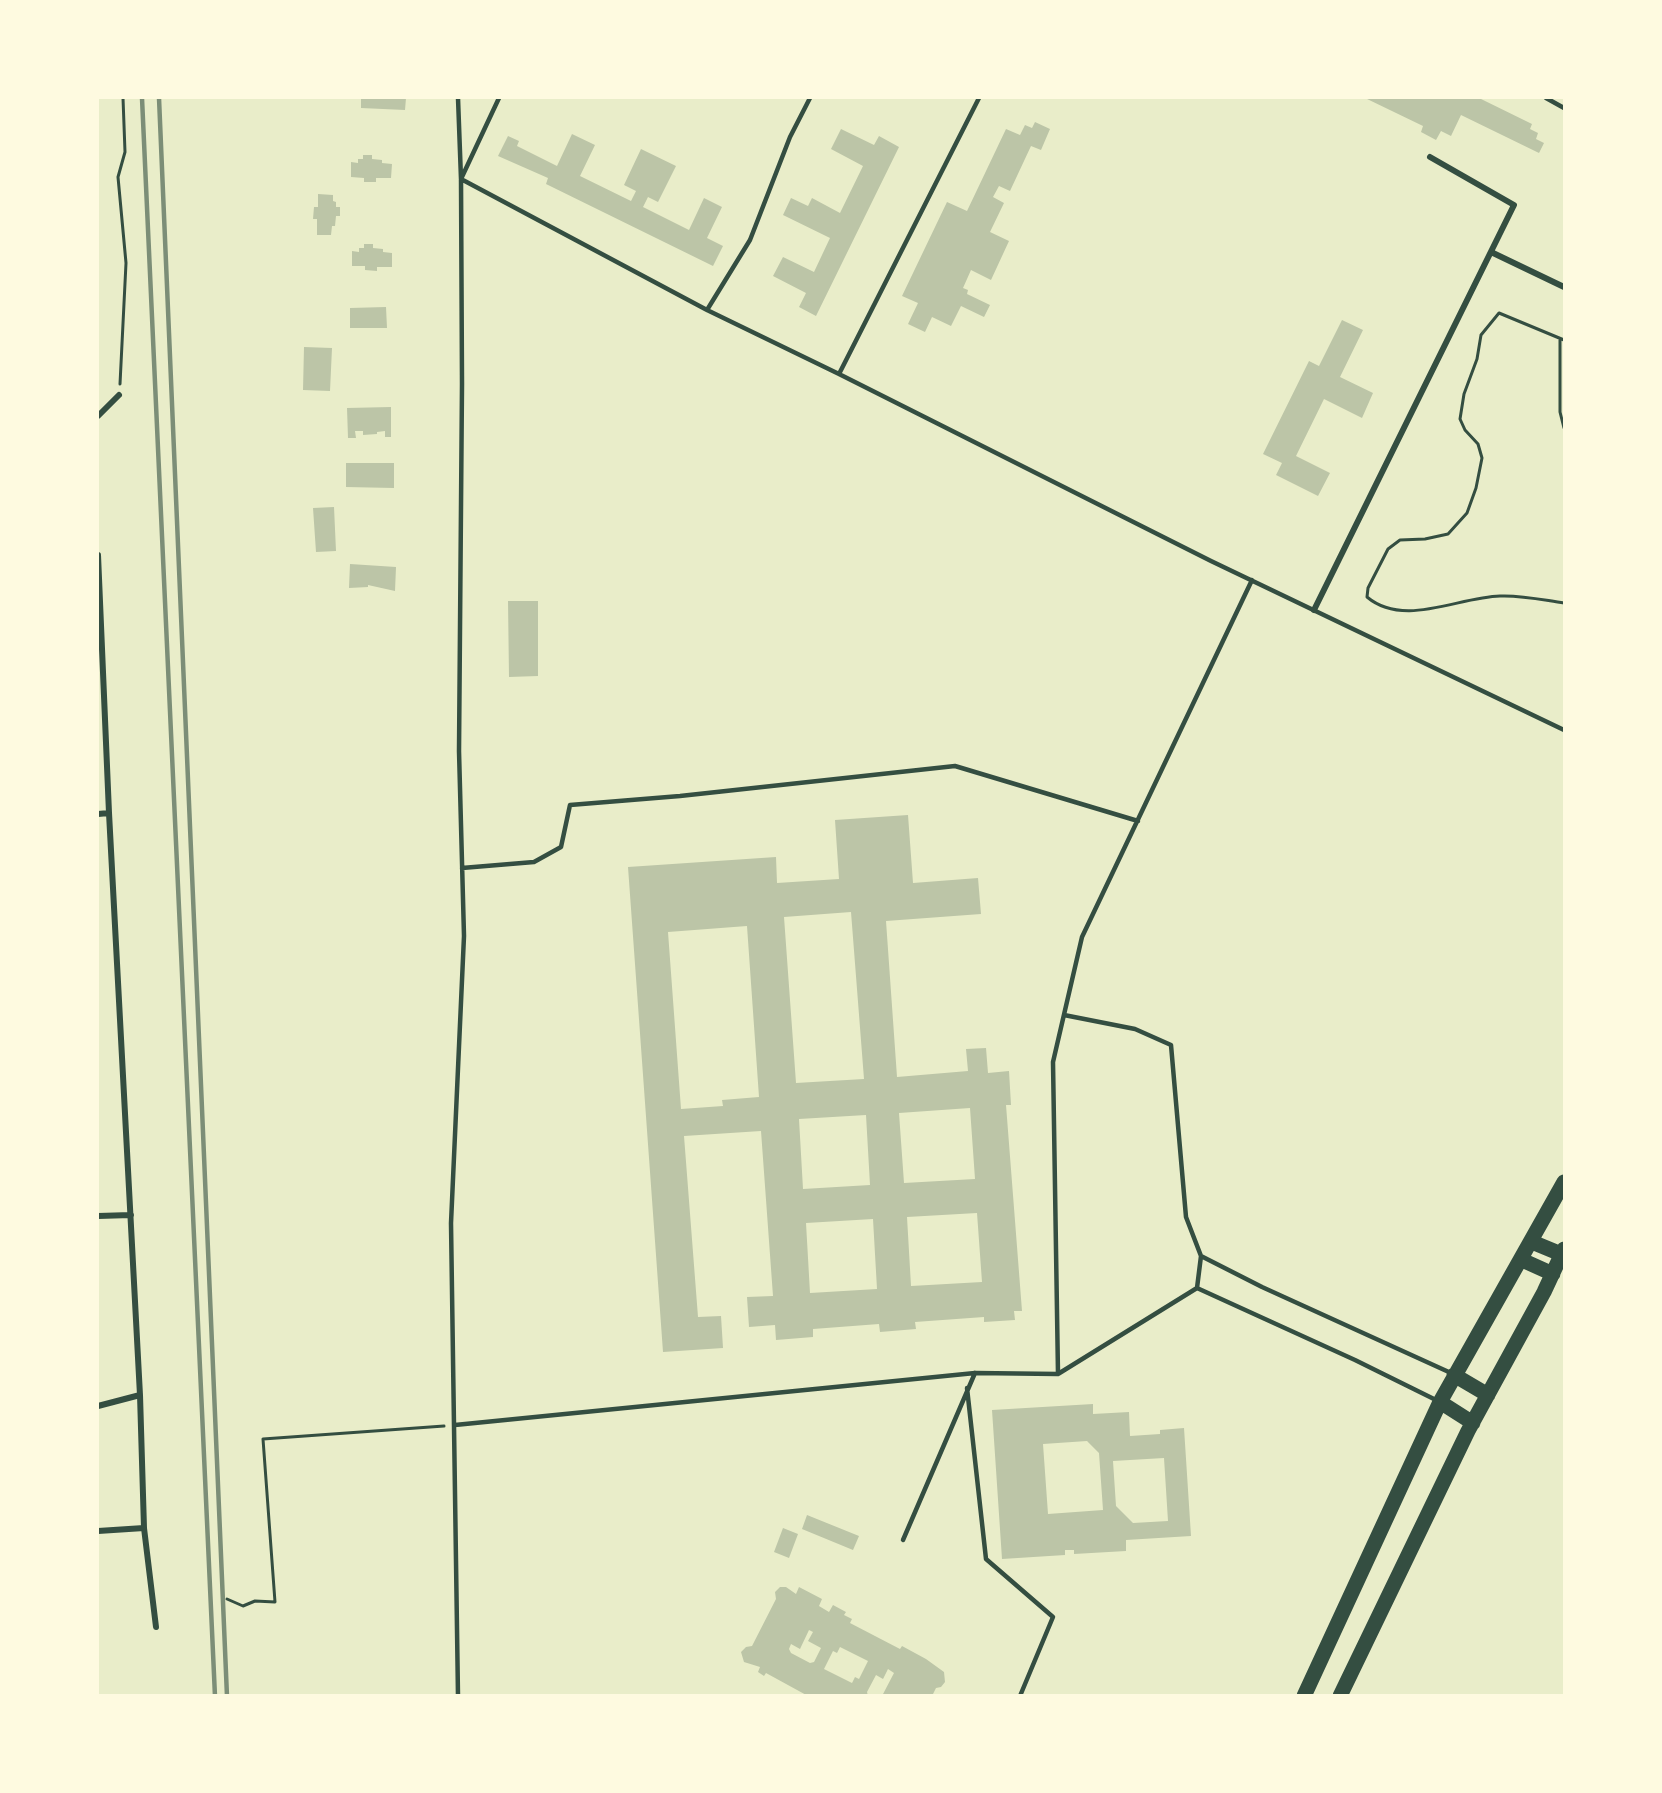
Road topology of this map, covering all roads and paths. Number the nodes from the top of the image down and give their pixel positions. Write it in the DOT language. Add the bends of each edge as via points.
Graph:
graph roads {
  1 [pos="123,98"];
  2 [pos="458,98"];
  3 [pos="499,98"];
  4 [pos="810,98"];
  5 [pos="979,98"];
  6 [pos="1546,98"];
  7 [pos="1559,98"];
  8 [pos="1563,107"];
  9 [pos="1430,157"];
  10 [pos="461,179"];
  11 [pos="1491,252"];
  12 [pos="1564,287"];
  13 [pos="707,310"];
  14 [pos="1562,340"];
  15 [pos="839,374"];
  16 [pos="119,395"];
  17 [pos="98,416"];
  18 [pos="1564,428"];
  19 [pos="98,555"];
  20 [pos="1252,580"];
  21 [pos="1564,603"];
  22 [pos="1314,610"];
  23 [pos="1564,730"];
  24 [pos="109,813"];
  25 [pos="98,814"];
  26 [pos="1137,821"];
  27 [pos="462,868"];
  28 [pos="1064,1015"];
  29 [pos="1564,1182"];
  30 [pos="131,1215"];
  31 [pos="98,1216"];
  32 [pos="1532,1242"];
  33 [pos="1563,1252"];
  34 [pos="1201,1256"];
  35 [pos="1522,1260"];
  36 [pos="1552,1274"];
  37 [pos="1197,1288"];
  38 [pos="975,1373"];
  39 [pos="1058,1374"];
  40 [pos="1454,1375"];
  41 [pos="967,1388"];
  42 [pos="140,1395"];
  43 [pos="1488,1395"];
  44 [pos="1440,1402"];
  45 [pos="98,1406"];
  46 [pos="1473,1423"];
  47 [pos="454,1425"];
  48 [pos="144,1528"];
  49 [pos="98,1531"];
  50 [pos="903,1540"];
  51 [pos="227,1599"];
  52 [pos="156,1627"];
  53 [pos="194,1695"];
  54 [pos="199,1695"];
  55 [pos="458,1695"];
  56 [pos="1020,1695"];
  57 [pos="1304,1695"];
  58 [pos="1340,1695"];
  1 -- 16 [label="path" via="125,152 118,177 126,263"];
  2 -- 10 [label="lane"];
  3 -- 10 [label="lane"];
  4 -- 13 [label="lane" via="790,137 750,240"];
  5 -- 15 [label="lane"];
  6 -- 8 [label="lane"];
  7 -- 8 [label="lane"];
  9 -- 11 [label="street" via="1514,205"];
  10 -- 13 [label="lane"];
  10 -- 27 [label="lane"];
  11 -- 12 [label="street"];
  11 -- 22 [label="street"];
  13 -- 15 [label="lane"];
  14 -- 18 [label="path" via="1559,393"];
  14 -- 21 [label="path" via="1499,313 1481,335 1460,419 1478,444 1482,458 1467,513 1448,534 1400,540 1388,549 1366,597 1386,608 1410,610 1500,596"];
  15 -- 20 [label="lane"];
  16 -- 17 [label="street"];
  19 -- 24 [label="street"];
  20 -- 22 [label="lane"];
  20 -- 26 [label="lane"];
  22 -- 23 [label="lane"];
  24 -- 25 [label="street"];
  24 -- 30 [label="street"];
  26 -- 27 [label="lane" via="955,766 570,805 561,846 534,862"];
  26 -- 28 [label="lane" via="1082,937"];
  27 -- 47 [label="lane" via="464,936 451,1223"];
  28 -- 34 [label="lane" via="1135,1029 1171,1045 1186,1217"];
  28 -- 39 [label="lane" via="1053,1062"];
  29 -- 32 [label="main road"];
  30 -- 31 [label="street"];
  30 -- 42 [label="street"];
  32 -- 33 [label="main road"];
  32 -- 35 [label="main road"];
  33 -- 36 [label="main road"];
  34 -- 37 [label="lane"];
  34 -- 40 [label="lane"];
  35 -- 36 [label="main road"];
  35 -- 40 [label="main road"];
  36 -- 43 [label="main road"];
  37 -- 39 [label="lane"];
  37 -- 44 [label="lane"];
  38 -- 39 [label="lane"];
  38 -- 41 [label="lane"];
  38 -- 47 [label="lane"];
  40 -- 43 [label="main road"];
  40 -- 44 [label="main road"];
  41 -- 50 [label="lane"];
  41 -- 56 [label="lane" via="986,1559 1053,1617"];
  42 -- 45 [label="street"];
  42 -- 48 [label="street"];
  43 -- 46 [label="main road"];
  44 -- 46 [label="main road"];
  44 -- 57 [label="main road"];
  46 -- 58 [label="main road"];
  47 -- 51 [label="path" via="263,1439 275,1602 255,1601 243,1606"];
  47 -- 55 [label="lane"];
  48 -- 49 [label="street"];
  48 -- 52 [label="street"];
  53 -- 54 [label="path"];
}
